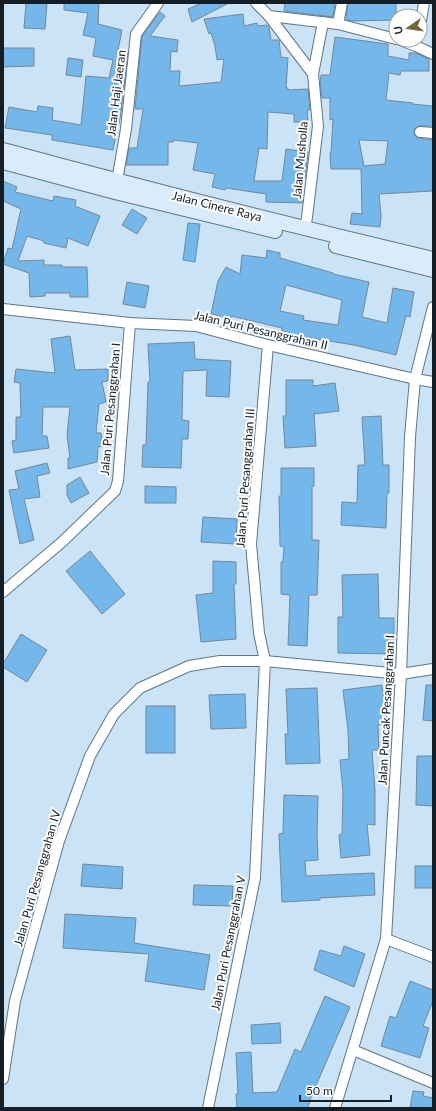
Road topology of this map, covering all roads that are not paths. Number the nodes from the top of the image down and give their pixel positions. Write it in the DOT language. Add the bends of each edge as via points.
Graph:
graph roads {
  1 [pos="158,3"];
  2 [pos="256,3"];
  3 [pos="342,3"];
  4 [pos="269,16"];
  5 [pos="323,22"];
  6 [pos="338,24"];
  7 [pos="388,37"];
  8 [pos="424,48"];
  9 [pos="433,54"];
  10 [pos="313,74"];
  11 [pos="420,132"];
  12 [pos="433,133"];
  13 [pos="3,150"];
  14 [pos="3,162"];
  15 [pos="116,186"];
  16 [pos="305,228"];
  17 [pos="433,259"];
  18 [pos="433,270"];
  19 [pos="433,307"];
  20 [pos="3,309"];
  21 [pos="130,323"];
  22 [pos="268,345"];
  23 [pos="415,379"];
  24 [pos="433,382"];
  25 [pos="3,592"];
  26 [pos="265,661"];
  27 [pos="433,669"];
  28 [pos="401,674"];
  29 [pos="386,939"];
  30 [pos="433,957"];
  31 [pos="353,1050"];
  32 [pos="3,1079"];
  33 [pos="433,1083"];
  34 [pos="208,1108"];
  35 [pos="335,1108"];
  1 -- 15 [label="street, Jalan Haji Jaeran" via="136,34 126,129"];
  2 -- 4 [label="street"];
  3 -- 6 [label="street"];
  4 -- 5 [label="street"];
  4 -- 10 [label="street"];
  5 -- 6 [label="street"];
  5 -- 10 [label="street, Jalan Musholla"];
  6 -- 7 [label="street"];
  8 -- 9 [label="street"];
  10 -- 16 [label="street, Jalan Musholla" via="318,126"];
  11 -- 12 [label="street"];
  13 -- 15 [label="main road, Jalan Cinere Raya"];
  14 -- 15 [label="main road, Jalan Cinere Raya"];
  15 -- 16 [label="main road, Jalan Cinere Raya"];
  15 -- 18 [label="main road, Jalan Cinere Raya"];
  16 -- 17 [label="main road, Jalan Cinere Raya"];
  19 -- 23 [label="street, Jalan Puncak Pesanggrahan I"];
  20 -- 21 [label="street, Jalan Puri Pesanggrahan II"];
  21 -- 22 [label="street, Jalan Puri Pesanggrahan II" via="196,326"];
  21 -- 25 [label="street, Jalan Puri Pesanggrahan I" via="118,482 115,491 62,542"];
  22 -- 23 [label="street, Jalan Puri Pesanggrahan II"];
  22 -- 26 [label="street, Jalan Puri Pesanggrahan III" via="251,544 259,633"];
  23 -- 24 [label="street, Jalan Puri Pesanggrahan II"];
  23 -- 28 [label="street, Jalan Puncak Pesanggrahan I" via="410,437"];
  26 -- 28 [label="street, Jalan Puri Pesanggrahan IV"];
  26 -- 32 [label="street, Jalan Puri Pesanggrahan IV" via="220,661 189,666 140,688 114,714 90,756 59,841 15,1001"];
  26 -- 34 [label="street, Jalan Puri Pesanggrahan V" via="256,878"];
  27 -- 28 [label="street, Jalan Puri Pesanggrahan IV"];
  28 -- 29 [label="street, Jalan Puncak Pesanggrahan I"];
  29 -- 30 [label="street"];
  29 -- 31 [label="street, Jalan Puncak Pesanggrahan I"];
  31 -- 33 [label="street"];
  31 -- 35 [label="street, Jalan Puncak Pesanggrahan I"];
}
